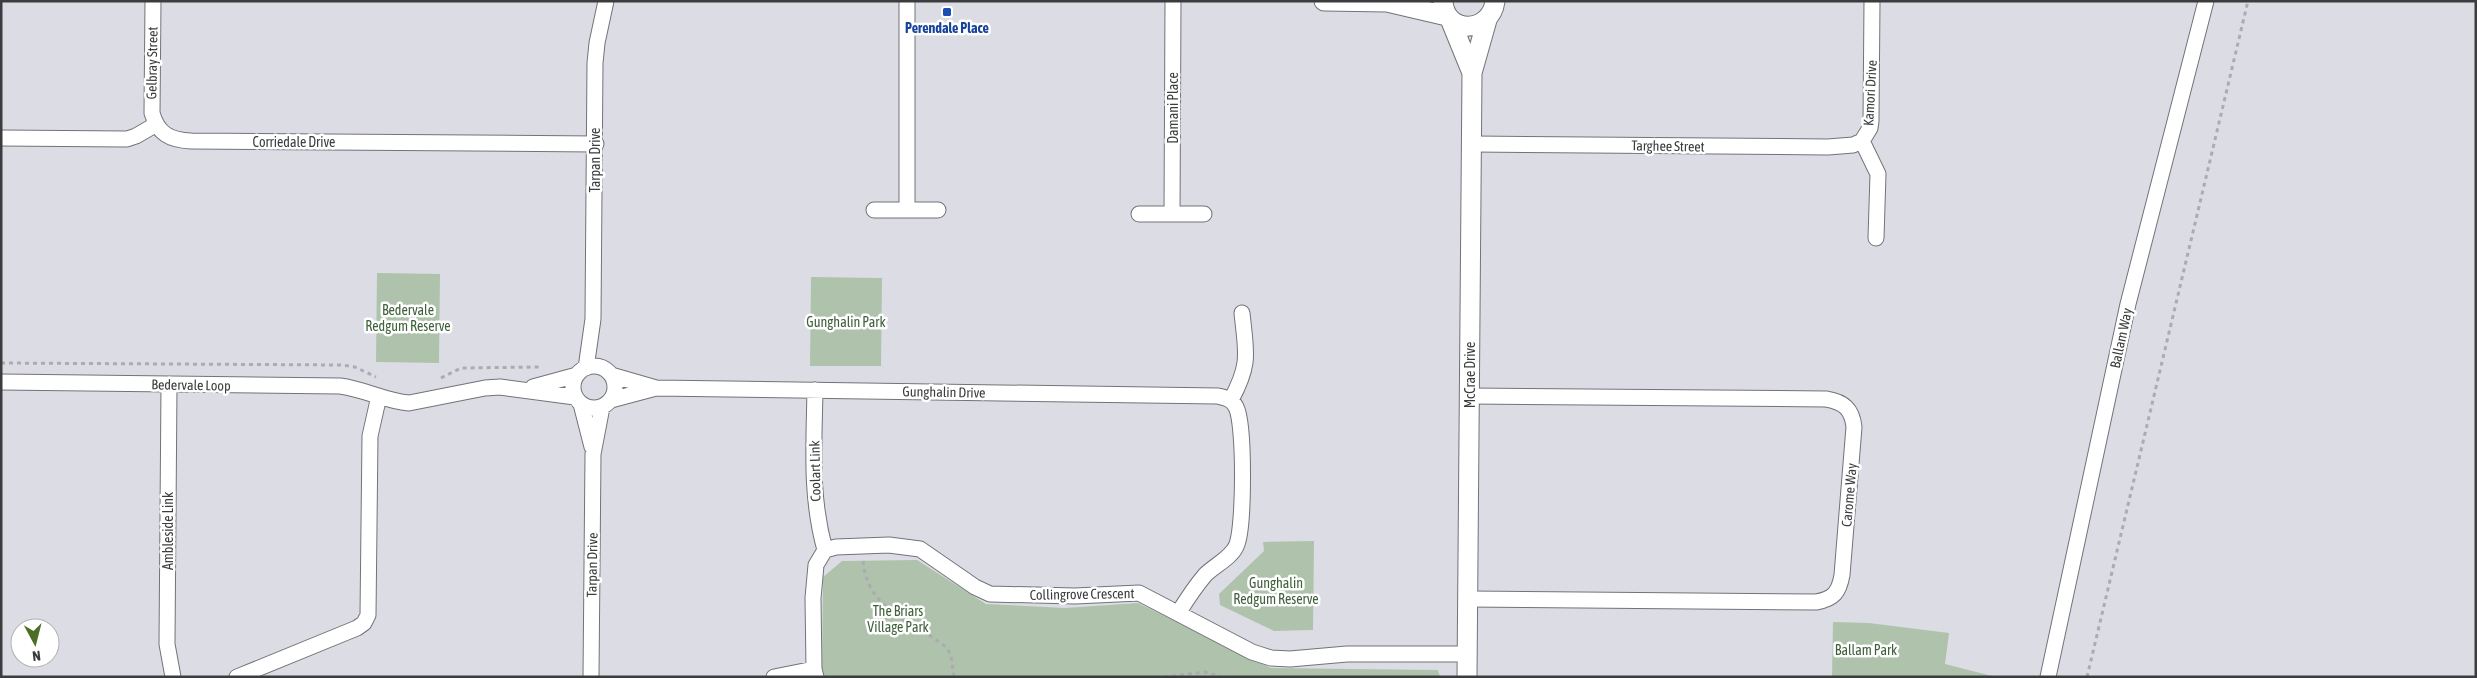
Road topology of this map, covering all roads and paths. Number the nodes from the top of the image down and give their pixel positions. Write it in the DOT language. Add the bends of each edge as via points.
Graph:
graph roads {
  1 [pos="153,1"];
  2 [pos="606,1"];
  3 [pos="907,1"];
  4 [pos="1173,1"];
  5 [pos="1324,1"];
  6 [pos="1495,1"];
  7 [pos="1872,1"];
  8 [pos="2206,1"];
  9 [pos="2248,1"];
  10 [pos="1389,2"];
  11 [pos="1447,12"];
  12 [pos="1487,20"];
  13 [pos="1472,73"];
  14 [pos="155,125"];
  15 [pos="1,138"];
  16 [pos="1862,141"];
  17 [pos="596,144"];
  18 [pos="1472,144"];
  19 [pos="907,209"];
  20 [pos="874,210"];
  21 [pos="938,210"];
  22 [pos="1139,214"];
  23 [pos="1172,214"];
  24 [pos="1204,214"];
  25 [pos="1876,238"];
  26 [pos="1242,314"];
  27 [pos="593,371"];
  28 [pos="1,382"];
  29 [pos="169,385"];
  30 [pos="656,388"];
  31 [pos="526,389"];
  32 [pos="815,390"];
  33 [pos="379,396"];
  34 [pos="1470,396"];
  35 [pos="578,400"];
  36 [pos="1231,400"];
  37 [pos="606,403"];
  38 [pos="593,454"];
  39 [pos="861,546"];
  40 [pos="826,550"];
  41 [pos="1468,599"];
  42 [pos="1179,612"];
  43 [pos="1467,654"];
  44 [pos="815,673"];
  45 [pos="173,677"];
  46 [pos="236,677"];
  47 [pos="591,677"];
  48 [pos="774,677"];
  49 [pos="954,677"];
  50 [pos="1164,677"];
  51 [pos="1222,677"];
  52 [pos="1467,677"];
  53 [pos="2048,677"];
  54 [pos="2087,677"];
  1 -- 14 [label="street, Gelbray Street" via="152,113"];
  2 -- 17 [label="street, Tarpan Drive" via="596,57"];
  3 -- 19 [label="street"];
  4 -- 23 [label="street, Damani Place"];
  5 -- 10 [label="street"];
  6 -- 12 [label="street, McCrae Drive"];
  7 -- 16 [label="street, Kamori Drive" via="1871,120"];
  8 -- 53 [label="street, Ballam Way" via="2128,304"];
  9 -- 54 [label="path"];
  10 -- 11 [label="street"];
  11 -- 12 [label="street" via="1465,27"];
  11 -- 13 [label="street, McCrae Drive"];
  12 -- 13 [label="street, McCrae Drive"];
  13 -- 18 [label="street, McCrae Drive"];
  14 -- 15 [label="street" via="126,139"];
  14 -- 17 [label="street, Corriedale Drive" via="162,133 178,140"];
  16 -- 18 [label="street, Targhee Street" via="1828,148"];
  16 -- 25 [label="street, Kamori Drive" via="1878,174"];
  17 -- 27 [label="street, Tarpan Drive"];
  18 -- 34 [label="street, McCrae Drive"];
  19 -- 20 [label="street"];
  19 -- 21 [label="street"];
  22 -- 23 [label="street"];
  23 -- 24 [label="street"];
  26 -- 36 [label="street" via="1246,361 1244,376"];
  27 -- 30 [label="street, Gunghalin Drive"];
  27 -- 31 [label="street"];
  27 -- 35 [label="street" via="573,385"];
  27 -- 37 [label="street" via="615,387"];
  28 -- 29 [label="street, Bedervale Loop"];
  29 -- 33 [label="street, Bedervale Loop" via="340,386"];
  29 -- 45 [label="street, Ambleside Link" via="167,644"];
  30 -- 32 [label="street, Gunghalin Drive"];
  30 -- 37 [label="street, Gunghalin Drive"];
  31 -- 33 [label="street, Bedervale Loop" via="485,388 409,403"];
  31 -- 35 [label="street"];
  32 -- 36 [label="street, Gunghalin Drive" via="1218,396"];
  32 -- 40 [label="street, Coolart Link" via="814,494 817,520"];
  33 -- 46 [label="street" via="370,436 368,615 364,623"];
  34 -- 41 [label="street, McCrae Drive"];
  34 -- 41 [label="street, Carome Way" via="1826,399 1847,407 1854,426 1842,575 1840,587 1832,597 1816,602"];
  35 -- 37 [label="street" via="594,408"];
  35 -- 38 [label="street, Tarpan Drive"];
  36 -- 42 [label="street" via="1237,408 1241,426 1238,543 1233,552 1214,566 1194,589"];
  37 -- 38 [label="street, Tarpan Drive"];
  38 -- 47 [label="street, Tarpan Drive"];
  39 -- 40 [label="street, Collingrove Crescent" via="836,546"];
  39 -- 42 [label="street, Collingrove Crescent" via="920,549 990,594 1075,596 1128,592 1145,595"];
  39 -- 49 [label="path" via="869,588 897,616 947,648"];
  40 -- 44 [label="street" via="819,557 814,581"];
  41 -- 43 [label="street, McCrae Drive"];
  42 -- 43 [label="street, Collingrove Crescent" via="1252,652 1271,658"];
  43 -- 52 [label="street, McCrae Drive"];
  44 -- 48 [label="street"];
  50 -- 51 [label="path" via="1189,672"];
}
